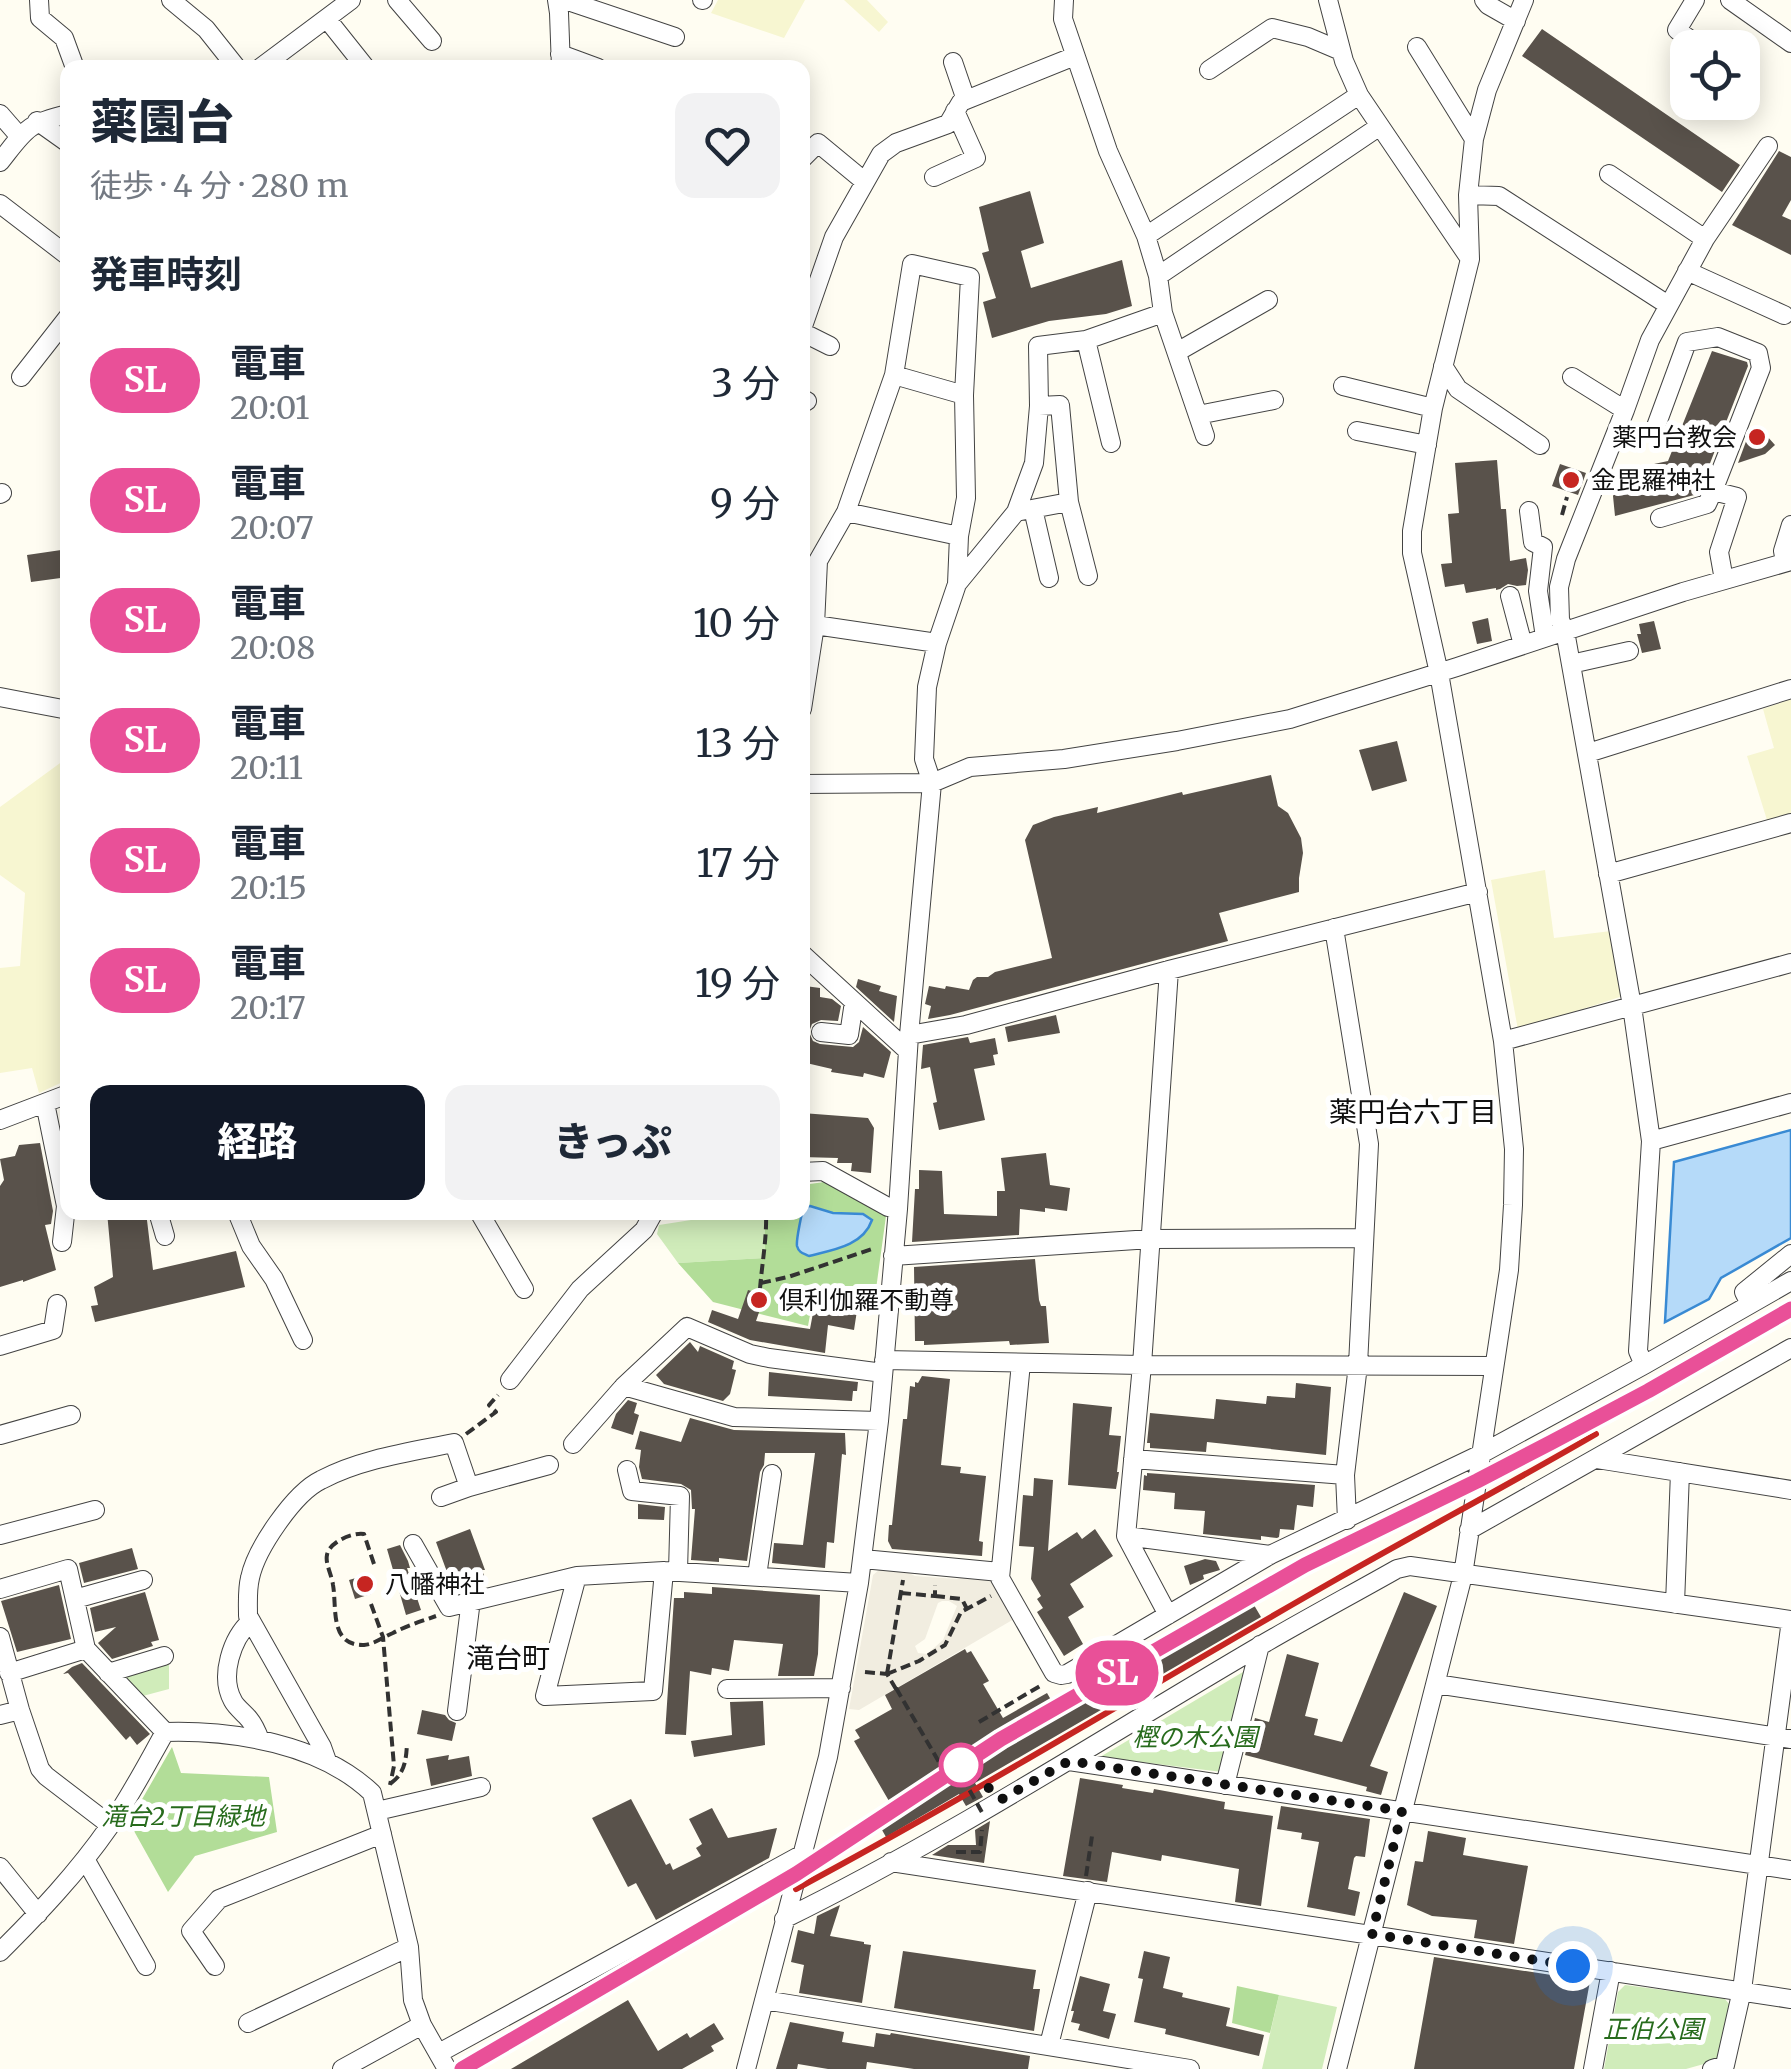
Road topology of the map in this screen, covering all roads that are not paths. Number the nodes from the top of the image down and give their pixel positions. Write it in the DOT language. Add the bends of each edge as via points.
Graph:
graph roads {
  1 [pos="39,0"];
  2 [pos="171,0"];
  3 [pos="351,0"];
  4 [pos="397,0"];
  5 [pos="557,0"];
  6 [pos="566,0"];
  7 [pos="1064,0"];
  8 [pos="1328,0"];
  9 [pos="1484,0"];
  10 [pos="1524,0"];
  11 [pos="1695,0"];
  12 [pos="1730,0"];
  13 [pos="327,18"];
  14 [pos="1516,21"];
  15 [pos="1677,30"];
  16 [pos="674,37"];
  17 [pos="432,41"];
  18 [pos="1791,42"];
  19 [pos="1417,47"];
  20 [pos="1341,52"];
  21 [pos="1075,56"];
  22 [pos="72,60"];
  23 [pos="231,60"];
  24 [pos="271,60"];
  25 [pos="360,60"];
  26 [pos="561,60"];
  27 [pos="953,62"];
  28 [pos="1209,70"];
  29 [pos="1359,95"];
  30 [pos="961,106"];
  31 [pos="0,114"];
  32 [pos="60,116"];
  33 [pos="37,121"];
  34 [pos="1380,126"];
  35 [pos="20,137"];
  36 [pos="60,138"];
  37 [pos="1474,139"];
  38 [pos="1768,146"];
  39 [pos="810,152"];
  40 [pos="0,162"];
  41 [pos="1609,174"];
  42 [pos="934,177"];
  43 [pos="864,182"];
  44 [pos="1468,195"];
  45 [pos="0,204"];
  46 [pos="1146,236"];
  47 [pos="1704,239"];
  48 [pos="60,250"];
  49 [pos="1470,259"];
  50 [pos="1686,271"];
  51 [pos="1158,276"];
  52 [pos="1268,300"];
  53 [pos="1668,305"];
  54 [pos="810,307"];
  55 [pos="1164,312"];
  56 [pos="1784,315"];
  57 [pos="60,327"];
  58 [pos="810,335"];
  59 [pos="1086,340"];
  60 [pos="830,346"];
  61 [pos="1178,352"];
  62 [pos="1443,366"];
  63 [pos="894,375"];
  64 [pos="21,377"];
  65 [pos="1572,377"];
  66 [pos="1343,386"];
  67 [pos="964,395"];
  68 [pos="1274,400"];
  69 [pos="1038,406"];
  70 [pos="1433,408"];
  71 [pos="1626,410"];
  72 [pos="1198,415"];
  73 [pos="1655,429"];
  74 [pos="1357,431"];
  75 [pos="1205,436"];
  76 [pos="1111,443"];
  77 [pos="1540,445"];
  78 [pos="1427,446"];
  79 [pos="1713,491"];
  80 [pos="1070,502"];
  81 [pos="1529,510"];
  82 [pos="1024,511"];
  83 [pos="846,512"];
  84 [pos="1660,518"];
  85 [pos="1791,525"];
  86 [pos="959,536"];
  87 [pos="1788,562"];
  88 [pos="1088,576"];
  89 [pos="1049,578"];
  90 [pos="1724,580"];
  91 [pos="957,584"];
  92 [pos="1510,596"];
  93 [pos="815,625"];
  94 [pos="1565,630"];
  95 [pos="1546,637"];
  96 [pos="937,643"];
  97 [pos="1523,645"];
  98 [pos="1630,652"];
  99 [pos="810,657"];
  100 [pos="1572,664"];
  101 [pos="1439,673"];
  102 [pos="1791,688"];
  103 [pos="0,697"];
  104 [pos="60,708"];
  105 [pos="1588,753"];
  106 [pos="810,784"];
  107 [pos="932,784"];
  108 [pos="1791,823"];
  109 [pos="1608,874"];
  110 [pos="1478,892"];
  111 [pos="1334,928"];
  112 [pos="810,961"];
  113 [pos="1791,963"];
  114 [pos="1169,970"];
  115 [pos="854,1002"];
  116 [pos="1632,1006"];
  117 [pos="821,1032"];
  118 [pos="1503,1041"];
  119 [pos="909,1043"];
  120 [pos="60,1097"];
  121 [pos="45,1102"];
  122 [pos="1791,1103"];
  123 [pos="0,1120"];
  124 [pos="1651,1141"];
  125 [pos="810,1172"];
  126 [pos="60,1176"];
  127 [pos="898,1209"];
  128 [pos="64,1220"];
  129 [pos="160,1220"];
  130 [pos="240,1220"];
  131 [pos="484,1220"];
  132 [pos="650,1220"];
  133 [pos="165,1236"];
  134 [pos="1364,1238"];
  135 [pos="1151,1239"];
  136 [pos="62,1242"];
  137 [pos="889,1250"];
  138 [pos="1791,1254"];
  139 [pos="1791,1281"];
  140 [pos="524,1289"];
  141 [pos="57,1304"];
  142 [pos="1750,1304"];
  143 [pos="304,1340"];
  144 [pos="0,1346"];
  145 [pos="1788,1352"];
  146 [pos="1022,1362"];
  147 [pos="1142,1365"];
  148 [pos="1358,1365"];
  149 [pos="1644,1365"];
  150 [pos="883,1366"];
  151 [pos="1493,1366"];
  152 [pos="510,1380"];
  153 [pos="624,1386"];
  154 [pos="71,1415"];
  155 [pos="879,1421"];
  156 [pos="0,1435"];
  157 [pos="573,1444"];
  158 [pos="1481,1454"];
  159 [pos="1133,1458"];
  160 [pos="1597,1459"];
  161 [pos="550,1465"];
  162 [pos="627,1470"];
  163 [pos="1680,1472"];
  164 [pos="772,1474"];
  165 [pos="1345,1475"];
  166 [pos="468,1487"];
  167 [pos="1791,1490"];
  168 [pos="442,1497"];
  169 [pos="94,1510"];
  170 [pos="1348,1520"];
  171 [pos="1469,1530"];
  172 [pos="0,1534"];
  173 [pos="1126,1536"];
  174 [pos="413,1544"];
  175 [pos="1270,1555"];
  176 [pos="862,1559"];
  177 [pos="671,1571"];
  178 [pos="1000,1572"];
  179 [pos="577,1576"];
  180 [pos="757,1576"];
  181 [pos="1463,1576"];
  182 [pos="143,1580"];
  183 [pos="860,1582"];
  184 [pos="0,1589"];
  185 [pos="75,1599"];
  186 [pos="471,1600"];
  187 [pos="1674,1604"];
  188 [pos="1168,1614"];
  189 [pos="1791,1620"];
  190 [pos="251,1621"];
  191 [pos="0,1637"];
  192 [pos="1260,1645"];
  193 [pos="86,1648"];
  194 [pos="164,1656"];
  195 [pos="5,1665"];
  196 [pos="108,1673"];
  197 [pos="1436,1684"];
  198 [pos="841,1688"];
  199 [pos="727,1689"];
  200 [pos="20,1710"];
  201 [pos="457,1710"];
  202 [pos="0,1715"];
  203 [pos="165,1732"];
  204 [pos="1783,1738"];
  205 [pos="260,1740"];
  206 [pos="327,1761"];
  207 [pos="1069,1761"];
  208 [pos="1225,1784"];
  209 [pos="481,1788"];
  210 [pos="377,1808"];
  211 [pos="1402,1811"];
  212 [pos="110,1825"];
  213 [pos="382,1834"];
  214 [pos="801,1855"];
  215 [pos="85,1859"];
  216 [pos="891,1862"];
  217 [pos="1758,1865"];
  218 [pos="0,1868"];
  219 [pos="1791,1870"];
  220 [pos="1086,1891"];
  221 [pos="38,1914"];
  222 [pos="784,1919"];
  223 [pos="1372,1934"];
  224 [pos="409,1947"];
  225 [pos="0,1952"];
  226 [pos="146,1966"];
  227 [pos="216,1966"];
  228 [pos="1611,1971"];
  229 [pos="1742,1990"];
  230 [pos="1791,1999"];
  231 [pos="764,2000"];
  232 [pos="248,2023"];
  233 [pos="422,2024"];
  234 [pos="1049,2046"];
  235 [pos="443,2061"];
  236 [pos="1087,2061"];
  237 [pos="342,2069"];
  238 [pos="747,2069"];
  239 [pos="1190,2069"];
  240 [pos="1337,2069"];
  241 [pos="1593,2069"];
  242 [pos="1712,2069"];
  1 -- 22 [label="street" via="40,18 64,38"];
  2 -- 23 [label="street"];
  3 -- 13 [label="street"];
  4 -- 17 [label="street"];
  5 -- 26 [label="street"];
  6 -- 16 [label="street"];
  7 -- 21 [label="street"];
  8 -- 20 [label="street"];
  9 -- 14 [label="street"];
  10 -- 14 [label="street"];
  11 -- 15 [label="street"];
  12 -- 18 [label="street"];
  13 -- 24 [label="street"];
  13 -- 25 [label="street"];
  14 -- 37 [label="street"];
  19 -- 37 [label="street"];
  20 -- 28 [label="street" via="1272,28"];
  20 -- 29 [label="street"];
  21 -- 30 [label="street"];
  21 -- 46 [label="street"];
  27 -- 30 [label="street"];
  29 -- 34 [label="street"];
  29 -- 46 [label="street"];
  30 -- 42 [label="street" via="976,158"];
  30 -- 43 [label="street" via="948,124 881,154"];
  31 -- 35 [label="street"];
  32 -- 33 [label="street"];
  33 -- 35 [label="street"];
  33 -- 36 [label="street"];
  34 -- 49 [label="street"];
  34 -- 51 [label="street"];
  35 -- 40 [label="street"];
  37 -- 44 [label="street"];
  38 -- 47 [label="street"];
  39 -- 43 [label="street" via="818,143"];
  41 -- 47 [label="street"];
  43 -- 54 [label="street" via="834,237"];
  44 -- 49 [label="street"];
  44 -- 53 [label="street" via="1500,196"];
  45 -- 48 [label="street"];
  46 -- 51 [label="street"];
  47 -- 50 [label="street"];
  49 -- 62 [label="street"];
  50 -- 53 [label="street"];
  50 -- 56 [label="street"];
  51 -- 55 [label="street"];
  52 -- 61 [label="street"];
  53 -- 71 [label="street"];
  55 -- 59 [label="street"];
  55 -- 61 [label="street"];
  57 -- 64 [label="street"];
  58 -- 60 [label="street"];
  59 -- 69 [label="street" via="1038,346"];
  59 -- 76 [label="street"];
  61 -- 72 [label="street"];
  62 -- 70 [label="street"];
  62 -- 77 [label="street" via="1458,389"];
  63 -- 67 [label="street"];
  63 -- 67 [label="street" via="912,264 970,277"];
  63 -- 83 [label="street"];
  65 -- 71 [label="street"];
  66 -- 70 [label="street"];
  67 -- 86 [label="street" via="966,498"];
  68 -- 72 [label="street"];
  69 -- 80 [label="street" via="1060,404"];
  69 -- 82 [label="street"];
  70 -- 78 [label="street"];
  71 -- 94 [label="street" via="1558,587"];
  72 -- 75 [label="street"];
  73 -- 79 [label="street" via="1688,342 1718,337 1758,353 1761,368"];
  74 -- 78 [label="street"];
  78 -- 101 [label="street" via="1412,552"];
  79 -- 84 [label="street" via="1708,504"];
  79 -- 90 [label="street" via="1737,498 1718,552"];
  80 -- 82 [label="street"];
  80 -- 88 [label="street"];
  81 -- 95 [label="street" via="1533,542 1543,547 1538,591"];
  82 -- 89 [label="street"];
  82 -- 91 [label="street"];
  83 -- 86 [label="street"];
  83 -- 93 [label="street" via="818,561"];
  85 -- 87 [label="street" via="1783,551"];
  86 -- 91 [label="street"];
  87 -- 90 [label="street"];
  90 -- 94 [label="street"];
  91 -- 96 [label="street"];
  92 -- 97 [label="street"];
  93 -- 96 [label="street"];
  93 -- 99 [label="street"];
  94 -- 95 [label="street"];
  94 -- 100 [label="street"];
  95 -- 97 [label="street"];
  96 -- 107 [label="street" via="927,687 924,759"];
  97 -- 101 [label="street"];
  98 -- 100 [label="street"];
  100 -- 105 [label="street"];
  101 -- 107 [label="street" via="1290,719 1064,759 970,768"];
  101 -- 110 [label="street"];
  102 -- 105 [label="street"];
  103 -- 104 [label="street"];
  105 -- 109 [label="street"];
  106 -- 107 [label="street"];
  107 -- 119 [label="street"];
  108 -- 109 [label="street"];
  109 -- 116 [label="street"];
  110 -- 111 [label="street"];
  110 -- 118 [label="street"];
  111 -- 114 [label="street"];
  111 -- 134 [label="street" via="1370,1144"];
  112 -- 115 [label="street"];
  113 -- 116 [label="street"];
  114 -- 119 [label="street"];
  114 -- 135 [label="street"];
  115 -- 117 [label="street" via="849,1035"];
  115 -- 119 [label="street"];
  116 -- 118 [label="street" via="1540,1039"];
  116 -- 124 [label="street"];
  118 -- 151 [label="street" via="1522,1144"];
  119 -- 127 [label="street"];
  120 -- 121 [label="street"];
  121 -- 123 [label="street"];
  121 -- 126 [label="street"];
  122 -- 124 [label="street"];
  124 -- 149 [label="street" via="1638,1352"];
  125 -- 127 [label="street" via="822,1171"];
  127 -- 137 [label="street"];
  128 -- 136 [label="street"];
  129 -- 133 [label="street"];
  130 -- 143 [label="street"];
  131 -- 140 [label="street"];
  132 -- 152 [label="street" via="580,1290"];
  134 -- 135 [label="street"];
  134 -- 148 [label="street"];
  135 -- 137 [label="street"];
  135 -- 147 [label="street"];
  137 -- 150 [label="street"];
  138 -- 142 [label="street" via="1744,1292"];
  139 -- 142 [label="street"];
  141 -- 144 [label="street" via="53,1330"];
  142 -- 149 [label="street"];
  145 -- 160 [label="street"];
  146 -- 147 [label="street"];
  146 -- 150 [label="street"];
  146 -- 178 [label="street"];
  147 -- 148 [label="street"];
  147 -- 159 [label="street"];
  148 -- 151 [label="street"];
  148 -- 165 [label="street"];
  149 -- 158 [label="street"];
  150 -- 153 [label="street" via="769,1358 687,1328"];
  150 -- 155 [label="street"];
  151 -- 158 [label="street"];
  153 -- 155 [label="street" via="734,1417"];
  153 -- 157 [label="street"];
  154 -- 156 [label="street"];
  155 -- 176 [label="street"];
  158 -- 170 [label="street"];
  158 -- 171 [label="street"];
  159 -- 165 [label="street"];
  159 -- 173 [label="street"];
  160 -- 163 [label="street"];
  160 -- 171 [label="street"];
  161 -- 166 [label="street"];
  162 -- 177 [label="street" via="632,1491 680,1496"];
  163 -- 167 [label="street"];
  163 -- 187 [label="street"];
  164 -- 180 [label="street"];
  165 -- 170 [label="street"];
  166 -- 168 [label="street"];
  166 -- 190 [label="street" via="454,1443 347,1468 310,1486 254,1562"];
  169 -- 172 [label="street"];
  170 -- 175 [label="street"];
  171 -- 181 [label="street"];
  173 -- 175 [label="street"];
  173 -- 188 [label="street"];
  174 -- 186 [label="street" via="450,1607"];
  175 -- 188 [label="street"];
  176 -- 178 [label="street"];
  176 -- 183 [label="street"];
  177 -- 179 [label="street"];
  177 -- 179 [label="street" via="652,1691 545,1696"];
  177 -- 180 [label="street"];
  178 -- 188 [label="street" via="1054,1673 1061,1675"];
  179 -- 186 [label="street"];
  180 -- 183 [label="street"];
  181 -- 187 [label="street"];
  181 -- 192 [label="street" via="1397,1568"];
  181 -- 197 [label="street"];
  182 -- 185 [label="street"];
  183 -- 198 [label="street"];
  184 -- 185 [label="street" via="68,1569"];
  185 -- 193 [label="street"];
  186 -- 201 [label="street"];
  187 -- 189 [label="street"];
  189 -- 204 [label="street"];
  190 -- 205 [label="street" via="230,1654 228,1680 232,1700"];
  190 -- 206 [label="street"];
  191 -- 195 [label="street"];
  192 -- 207 [label="street"];
  192 -- 208 [label="street"];
  193 -- 195 [label="street"];
  193 -- 196 [label="street"];
  194 -- 196 [label="street"];
  195 -- 200 [label="street"];
  196 -- 203 [label="street"];
  197 -- 204 [label="street"];
  197 -- 211 [label="street"];
  198 -- 199 [label="street"];
  198 -- 214 [label="street"];
  200 -- 202 [label="street"];
  200 -- 212 [label="street" via="46,1776"];
  203 -- 205 [label="street"];
  203 -- 212 [label="street"];
  204 -- 217 [label="street"];
  205 -- 206 [label="street"];
  206 -- 210 [label="street" via="360,1781"];
  207 -- 208 [label="street"];
  207 -- 216 [label="street"];
  208 -- 211 [label="street"];
  209 -- 210 [label="street"];
  210 -- 213 [label="street"];
  211 -- 217 [label="street"];
  211 -- 223 [label="street"];
  212 -- 215 [label="street"];
  213 -- 224 [label="street"];
  213 -- 227 [label="street" via="219,1899 190,1931"];
  214 -- 222 [label="street"];
  214 -- 235 [label="street"];
  215 -- 221 [label="street"];
  215 -- 226 [label="street"];
  216 -- 220 [label="street"];
  216 -- 222 [label="street"];
  217 -- 219 [label="street"];
  217 -- 229 [label="street"];
  218 -- 221 [label="street"];
  220 -- 223 [label="street"];
  220 -- 234 [label="street"];
  221 -- 225 [label="street"];
  222 -- 231 [label="street"];
  223 -- 228 [label="street"];
  223 -- 240 [label="street"];
  224 -- 232 [label="street"];
  224 -- 233 [label="street"];
  228 -- 229 [label="street"];
  228 -- 241 [label="street"];
  229 -- 230 [label="street"];
  229 -- 242 [label="street" via="1725,2065"];
  231 -- 234 [label="street"];
  231 -- 238 [label="street"];
  233 -- 235 [label="street"];
  233 -- 237 [label="street"];
  234 -- 236 [label="street"];
  236 -- 239 [label="street"];
}
